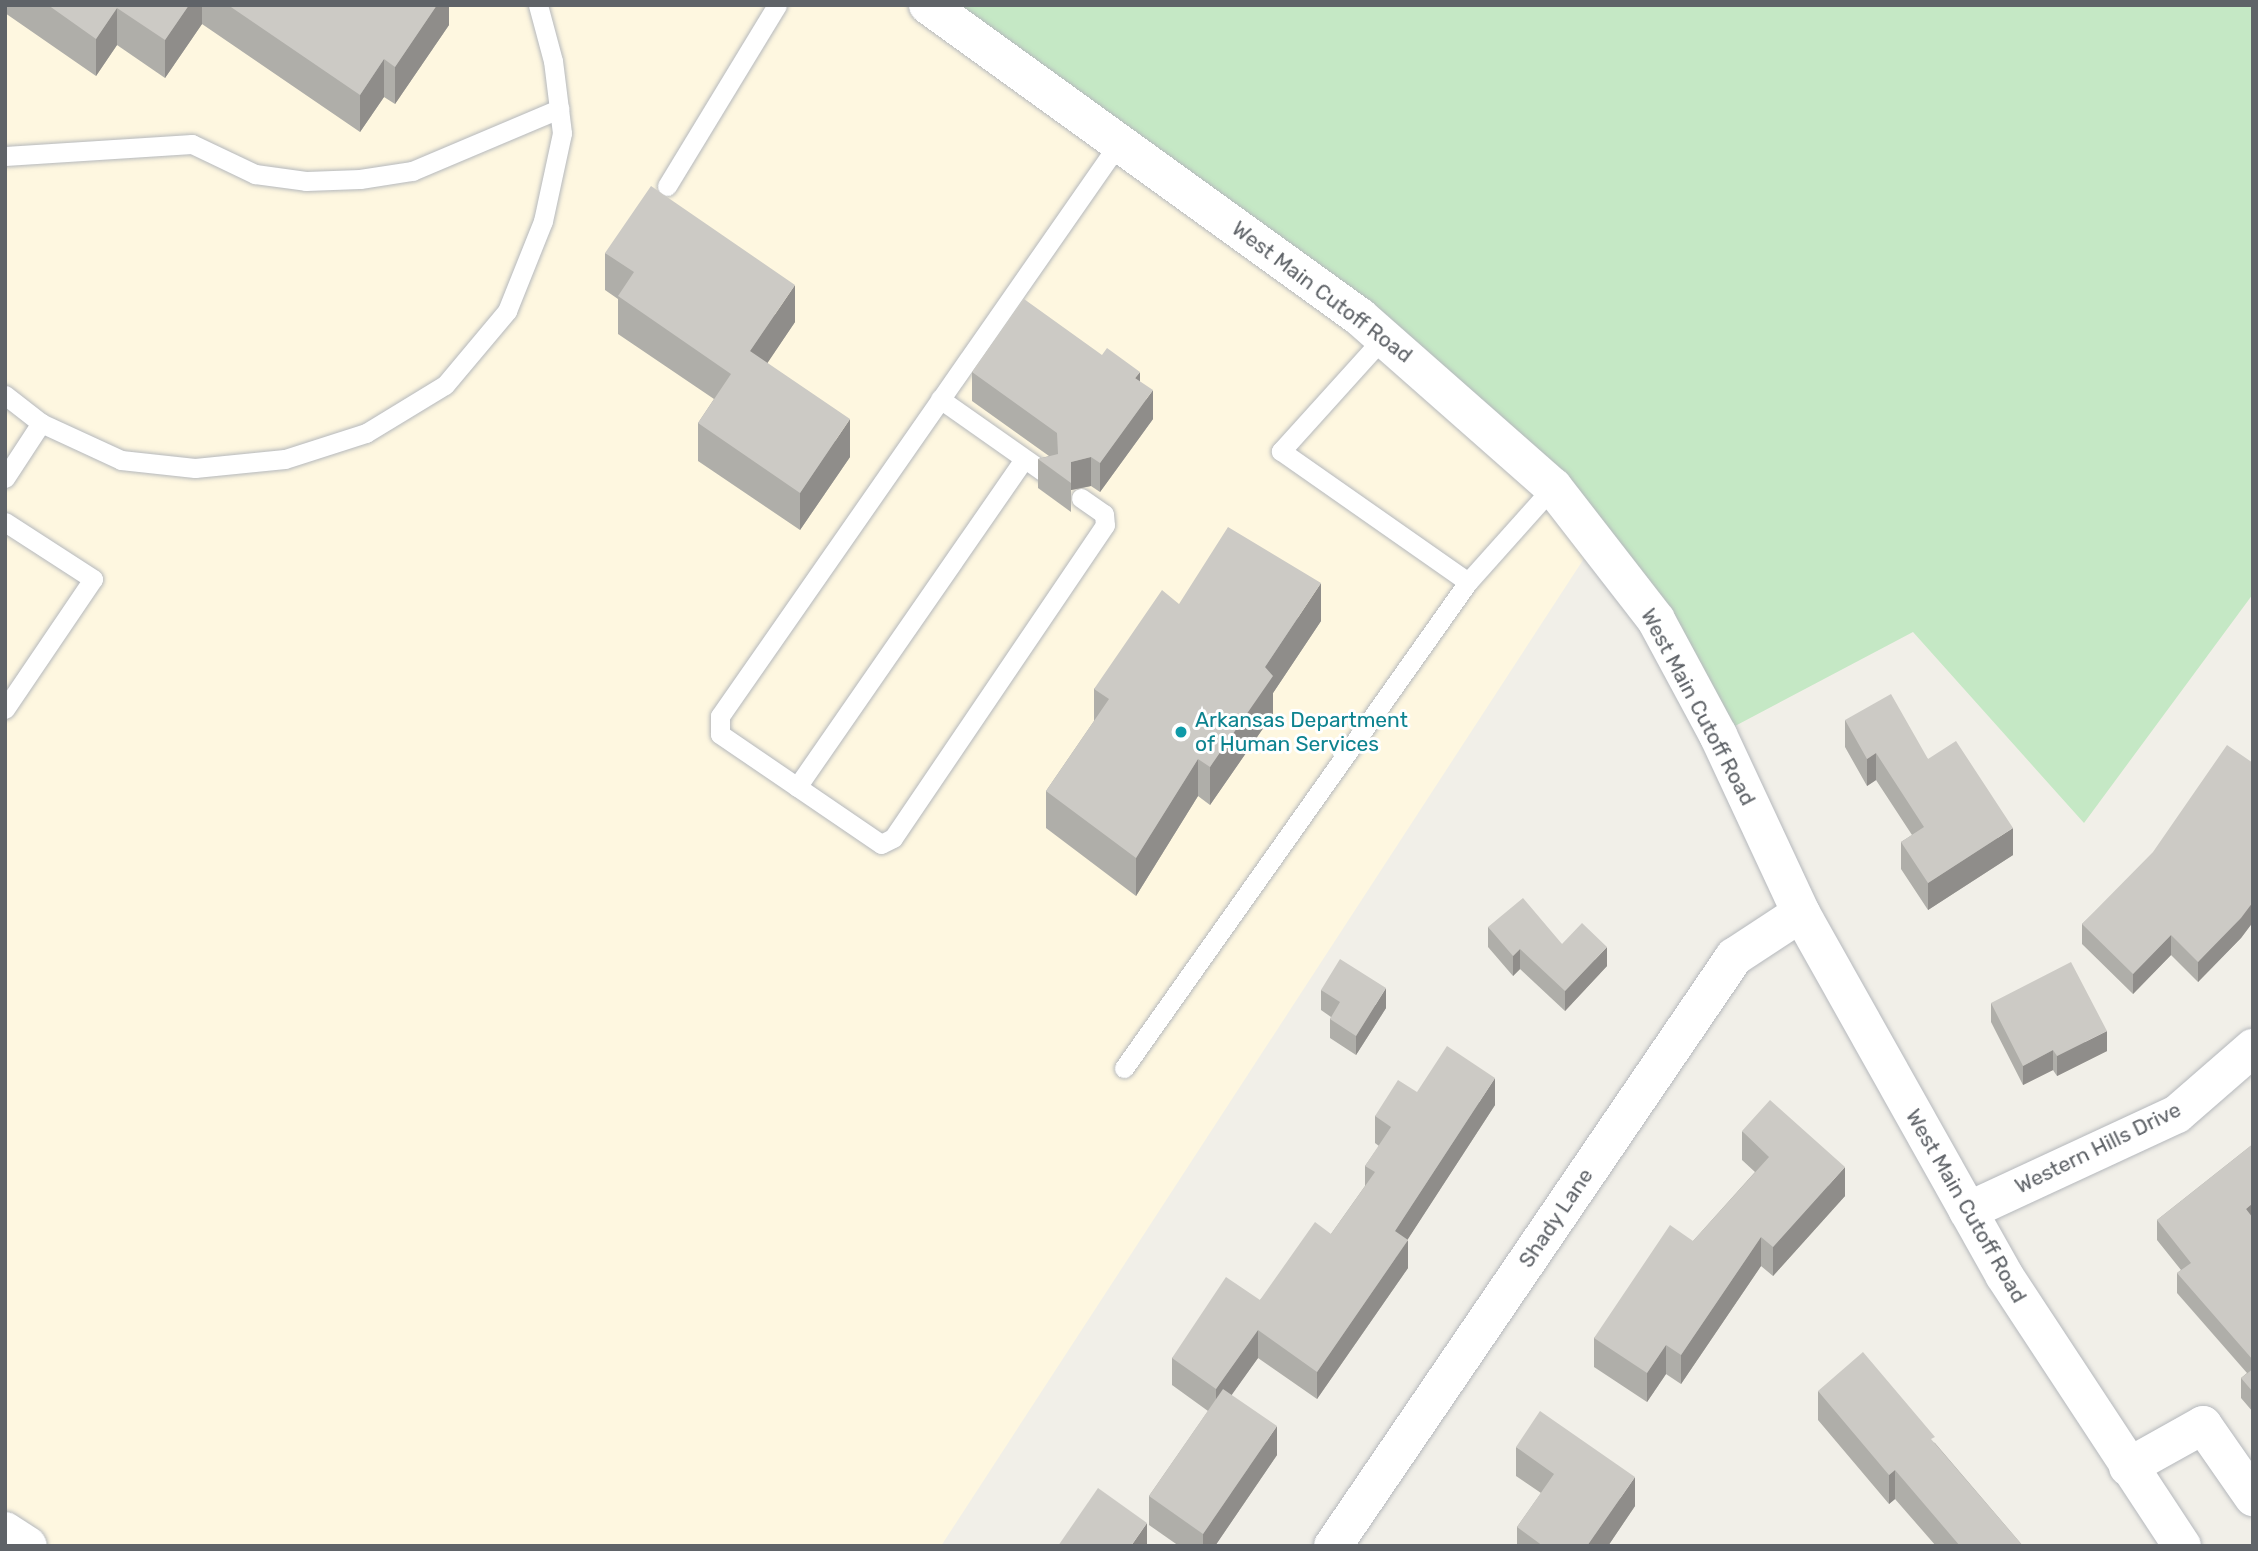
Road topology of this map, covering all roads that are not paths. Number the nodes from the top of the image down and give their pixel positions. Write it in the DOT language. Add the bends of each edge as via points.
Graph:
graph roads {
  1 [pos="538,5"];
  2 [pos="777,5"];
  3 [pos="928,5"];
  4 [pos="559,109"];
  5 [pos="1119,143"];
  6 [pos="5,156"];
  7 [pos="667,186"];
  8 [pos="1384,337"];
  9 [pos="5,395"];
  10 [pos="940,399"];
  11 [pos="41,423"];
  12 [pos="1024,459"];
  13 [pos="1048,475"];
  14 [pos="5,478"];
  15 [pos="1553,486"];
  16 [pos="1082,498"];
  17 [pos="5,522"];
  18 [pos="1468,582"];
  19 [pos="5,709"];
  20 [pos="797,788"];
  21 [pos="1801,913"];
  22 [pos="2253,1048"];
  23 [pos="1124,1068"];
  24 [pos="1968,1211"];
  25 [pos="2128,1467"];
  26 [pos="2253,1497"];
  27 [pos="5,1531"];
  28 [pos="28,1546"];
  29 [pos="1333,1546"];
  30 [pos="2182,1546"];
  1 -- 4 [label="lane" via="553,61"];
  2 -- 7 [label="lane"];
  3 -- 5 [label="main road, West Main Cutoff Road"];
  4 -- 6 [label="lane" via="412,171 360,179 306,181 255,174 192,144"];
  4 -- 11 [label="lane" via="562,133 543,221 507,311 434,392 366,433 285,460 195,468 121,460"];
  5 -- 8 [label="main road, West Main Cutoff Road"];
  5 -- 10 [label="lane"];
  8 -- 15 [label="main road, West Main Cutoff Road"];
  8 -- 18 [label="lane" via="1280,451"];
  9 -- 11 [label="lane"];
  10 -- 12 [label="lane"];
  10 -- 20 [label="lane" via="720,716 720,734"];
  11 -- 14 [label="lane"];
  12 -- 13 [label="lane"];
  12 -- 20 [label="lane"];
  15 -- 18 [label="lane"];
  15 -- 21 [label="main road, West Main Cutoff Road" via="1656,620 1718,735"];
  16 -- 20 [label="lane" via="1104,514 1105,525 893,838 881,844"];
  17 -- 19 [label="lane" via="93,579"];
  18 -- 23 [label="lane"];
  21 -- 24 [label="main road, West Main Cutoff Road"];
  21 -- 29 [label="main road, Shady Lane" via="1734,957"];
  22 -- 24 [label="main road, Western Hills Drive" via="2177,1114"];
  24 -- 25 [label="main road, West Main Cutoff Road"];
  25 -- 26 [label="main road" via="2203,1425"];
  25 -- 30 [label="main road, West Main Cutoff Road"];
  27 -- 28 [label="main road"];
}
